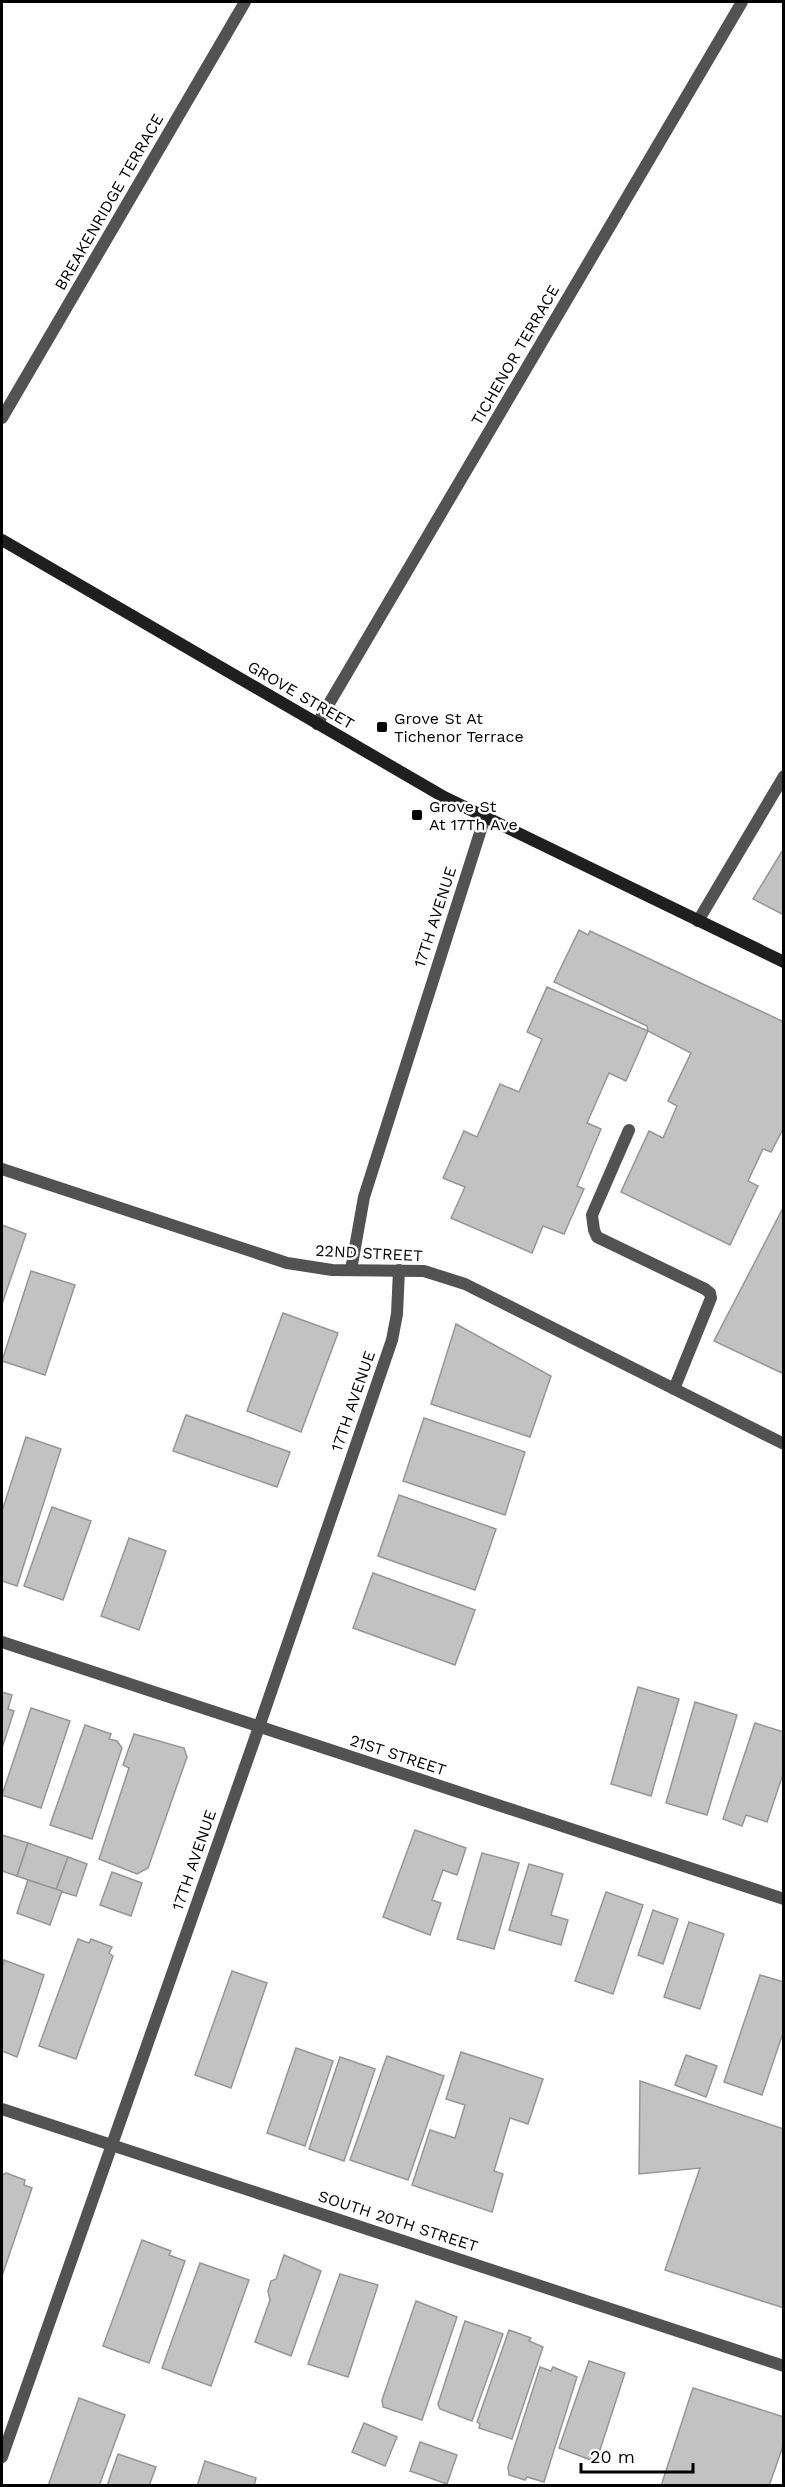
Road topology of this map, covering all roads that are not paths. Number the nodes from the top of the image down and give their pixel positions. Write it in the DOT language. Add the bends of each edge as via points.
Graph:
graph roads {
  1 [pos="245,2"];
  2 [pos="742,2"];
  3 [pos="2,418"];
  4 [pos="2,540"];
  5 [pos="317,724"];
  6 [pos="783,776"];
  7 [pos="485,817"];
  8 [pos="698,921"];
  9 [pos="783,962"];
  10 [pos="628,1130"];
  11 [pos="2,1169"];
  12 [pos="351,1270"];
  13 [pos="399,1270"];
  14 [pos="674,1389"];
  15 [pos="783,1444"];
  16 [pos="2,1642"];
  17 [pos="259,1727"];
  18 [pos="783,1899"];
  19 [pos="2,2109"];
  20 [pos="111,2145"];
  21 [pos="783,2366"];
  22 [pos="2,2457"];
  1 -- 3 [label="street, BREAKENRIDGE TERRACE"];
  2 -- 5 [label="street, TICHENOR TERRACE"];
  4 -- 5 [label="main road, GROVE STREET"];
  5 -- 7 [label="main road, GROVE STREET"];
  6 -- 8 [label="street"];
  7 -- 8 [label="main road, GROVE STREET"];
  7 -- 12 [label="street, 17TH AVENUE" via="363,1197"];
  8 -- 9 [label="main road, GROVE STREET"];
  10 -- 14 [label="street" via="592,1215 597,1237 705,1289 711,1298"];
  11 -- 12 [label="street, 22ND STREET" via="287,1263"];
  12 -- 13 [label="street, 22ND STREET"];
  13 -- 14 [label="street, 22ND STREET" via="424,1271 465,1284"];
  13 -- 17 [label="street, 17TH AVENUE" via="398,1314 392,1340"];
  14 -- 15 [label="street, 22ND STREET"];
  16 -- 17 [label="street, 21ST STREET"];
  17 -- 18 [label="street, 21ST STREET"];
  17 -- 20 [label="street, 17TH AVENUE"];
  19 -- 20 [label="street, SOUTH 20TH STREET"];
  20 -- 21 [label="street, SOUTH 20TH STREET"];
  20 -- 22 [label="street, 17TH AVENUE"];
}
